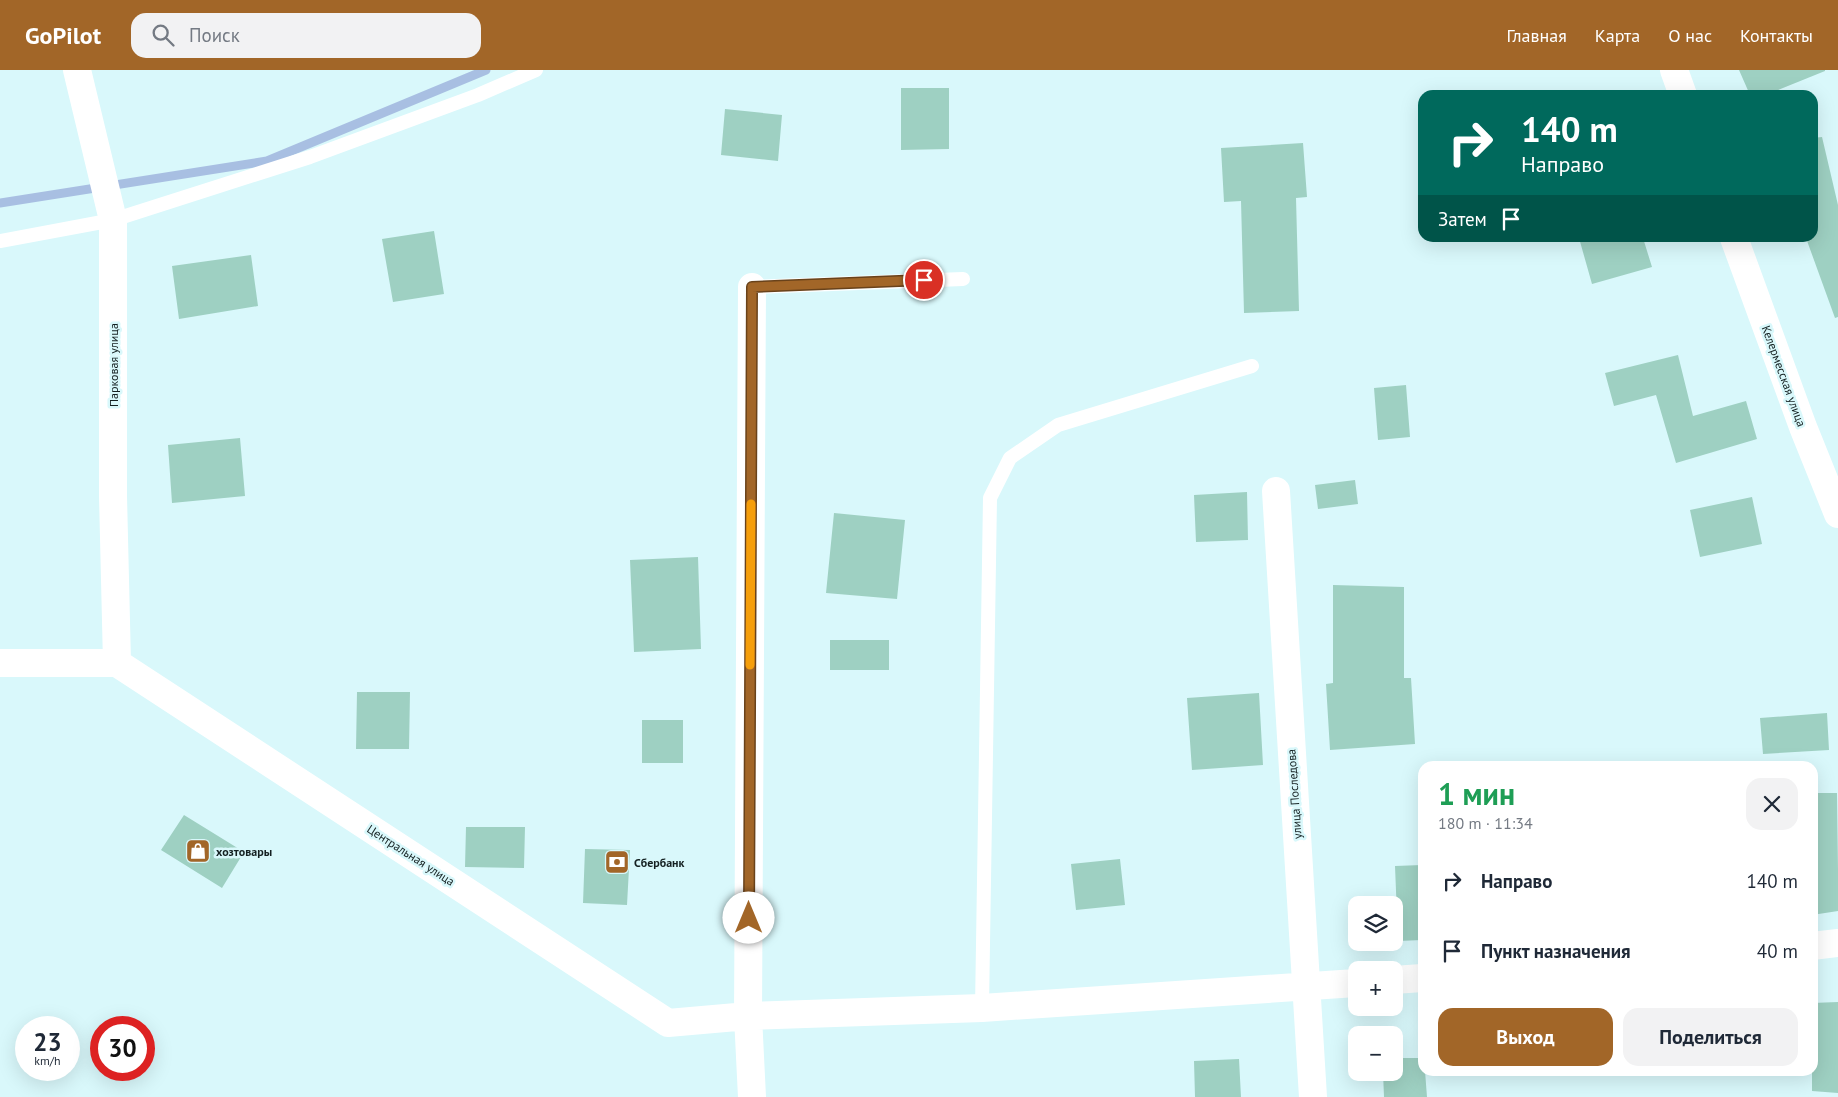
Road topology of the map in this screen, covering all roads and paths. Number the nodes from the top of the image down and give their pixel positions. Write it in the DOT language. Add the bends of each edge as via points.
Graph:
graph roads {
  1 [pos="77,70"];
  2 [pos="536,70"];
  3 [pos="1674,70"];
  4 [pos="1681,90"];
  5 [pos="112,220"];
  6 [pos="0,240"];
  7 [pos="1735,242"];
  8 [pos="963,278"];
  9 [pos="752,287"];
  10 [pos="1252,366"];
  11 [pos="1276,491"];
  12 [pos="1838,514"];
  13 [pos="0,663"];
  14 [pos="118,663"];
  15 [pos="1838,944"];
  16 [pos="1818,946"];
  17 [pos="1418,978"];
  18 [pos="1403,979"];
  19 [pos="1348,984"];
  20 [pos="1306,987"];
  21 [pos="982,1008"];
  22 [pos="748,1016"];
  23 [pos="752,1097"];
  24 [pos="1313,1097"];
  1 -- 5 [label="street, Парковая улица"];
  2 -- 5 [label="lane" via="310,157"];
  3 -- 4 [label="street"];
  5 -- 6 [label="lane"];
  5 -- 14 [label="street, Парковая улица" via="113,486"];
  7 -- 12 [label="street, Келермесская улица" via="1802,426"];
  8 -- 9 [label="lane"];
  9 -- 22 [label="street"];
  10 -- 21 [label="lane" via="1058,425 1010,458 990,498"];
  11 -- 20 [label="street, улица Последова"];
  13 -- 14 [label="street"];
  14 -- 22 [label="street, Центральная улица" via="668,1023"];
  15 -- 16 [label="street"];
  17 -- 18 [label="street"];
  19 -- 20 [label="street, Центральная улица"];
  20 -- 21 [label="street, Центральная улица"];
  20 -- 24 [label="street, улица Последова"];
  21 -- 22 [label="street, Центральная улица"];
  22 -- 23 [label="street"];
}
